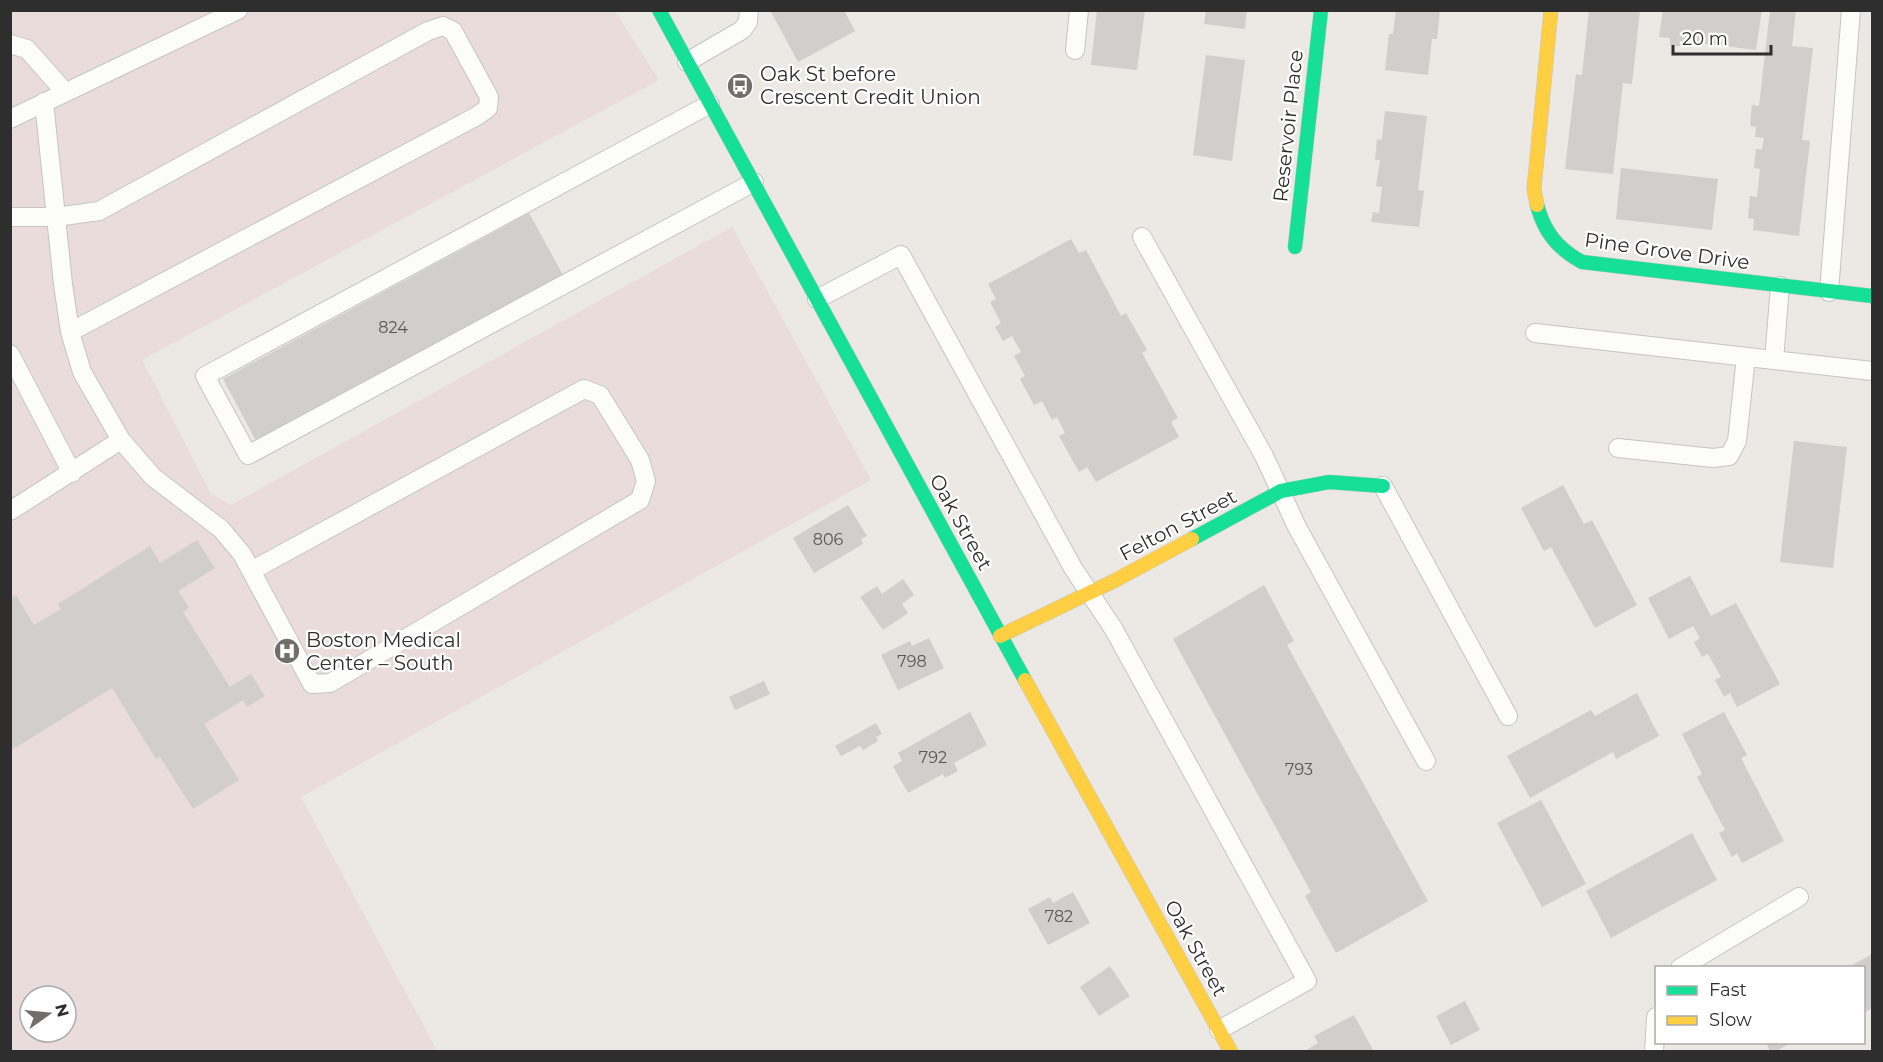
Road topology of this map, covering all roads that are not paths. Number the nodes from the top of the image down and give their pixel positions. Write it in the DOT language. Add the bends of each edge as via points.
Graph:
graph roads {
  1 [pos="238,10"];
  2 [pos="659,10"];
  3 [pos="749,10"];
  4 [pos="1079,10"];
  5 [pos="1321,10"];
  6 [pos="1551,10"];
  7 [pos="1851,10"];
  8 [pos="219,15"];
  9 [pos="10,44"];
  10 [pos="1075,50"];
  11 [pos="687,62"];
  12 [pos="64,92"];
  13 [pos="44,102"];
  14 [pos="710,104"];
  15 [pos="10,119"];
  16 [pos="754,183"];
  17 [pos="10,217"];
  18 [pos="56,218"];
  19 [pos="1142,237"];
  20 [pos="1295,247"];
  21 [pos="1780,286"];
  22 [pos="1829,292"];
  23 [pos="1872,296"];
  24 [pos="817,299"];
  25 [pos="70,332"];
  26 [pos="1535,333"];
  27 [pos="10,354"];
  28 [pos="1746,357"];
  29 [pos="1773,360"];
  30 [pos="1872,371"];
  31 [pos="121,440"];
  32 [pos="1618,448"];
  33 [pos="72,473"];
  34 [pos="1383,486"];
  35 [pos="1281,491"];
  36 [pos="10,511"];
  37 [pos="250,571"];
  38 [pos="1089,592"];
  39 [pos="1000,636"];
  40 [pos="1508,716"];
  41 [pos="1426,762"];
  42 [pos="1799,897"];
  43 [pos="1683,966"];
  44 [pos="1219,1030"];
  45 [pos="1655,1034"];
  46 [pos="1231,1052"];
  47 [pos="1654,1052"];
  1 -- 8 [label="lane"];
  2 -- 11 [label="street, Oak Street"];
  3 -- 11 [label="lane" via="748,22 742,30"];
  4 -- 10 [label="lane"];
  5 -- 20 [label="street, Reservoir Place"];
  6 -- 21 [label="street, Pine Grove Drive" via="1534,189 1538,212 1554,242 1582,261"];
  7 -- 22 [label="lane"];
  8 -- 12 [label="lane"];
  9 -- 12 [label="lane" via="27,49"];
  11 -- 14 [label="street, Oak Street"];
  12 -- 13 [label="lane"];
  13 -- 15 [label="lane"];
  13 -- 18 [label="lane"];
  14 -- 16 [label="street, Oak Street"];
  14 -- 16 [label="lane" via="205,376 248,455"];
  16 -- 24 [label="street, Oak Street"];
  17 -- 18 [label="lane"];
  18 -- 25 [label="lane"];
  18 -- 25 [label="lane" via="99,211 443,26 453,32 489,97 488,108 477,116"];
  19 -- 35 [label="lane"];
  21 -- 22 [label="street, Pine Grove Drive"];
  21 -- 29 [label="lane"];
  22 -- 23 [label="street, Pine Grove Drive"];
  24 -- 38 [label="lane" via="902,255"];
  24 -- 39 [label="street, Oak Street"];
  25 -- 31 [label="lane" via="82,372"];
  26 -- 28 [label="lane"];
  27 -- 33 [label="lane"];
  28 -- 29 [label="lane"];
  28 -- 32 [label="lane" via="1737,441 1729,456 1713,458"];
  29 -- 30 [label="lane"];
  31 -- 33 [label="lane"];
  31 -- 37 [label="lane" via="153,477 221,529 242,554"];
  33 -- 36 [label="lane"];
  34 -- 35 [label="street, Felton Street" via="1329,482"];
  34 -- 40 [label="lane"];
  35 -- 38 [label="street, Felton Street"];
  35 -- 41 [label="lane"];
  37 -- 37 [label="lane" via="312,684 330,682 640,500 646,481 640,460 600,395 584,389"];
  38 -- 39 [label="street, Felton Street"];
  38 -- 44 [label="lane" via="1113,628 1307,981"];
  39 -- 44 [label="street, Oak Street"];
  42 -- 43 [label="lane"];
  44 -- 46 [label="street, Oak Street"];
  45 -- 47 [label="lane"];
}
